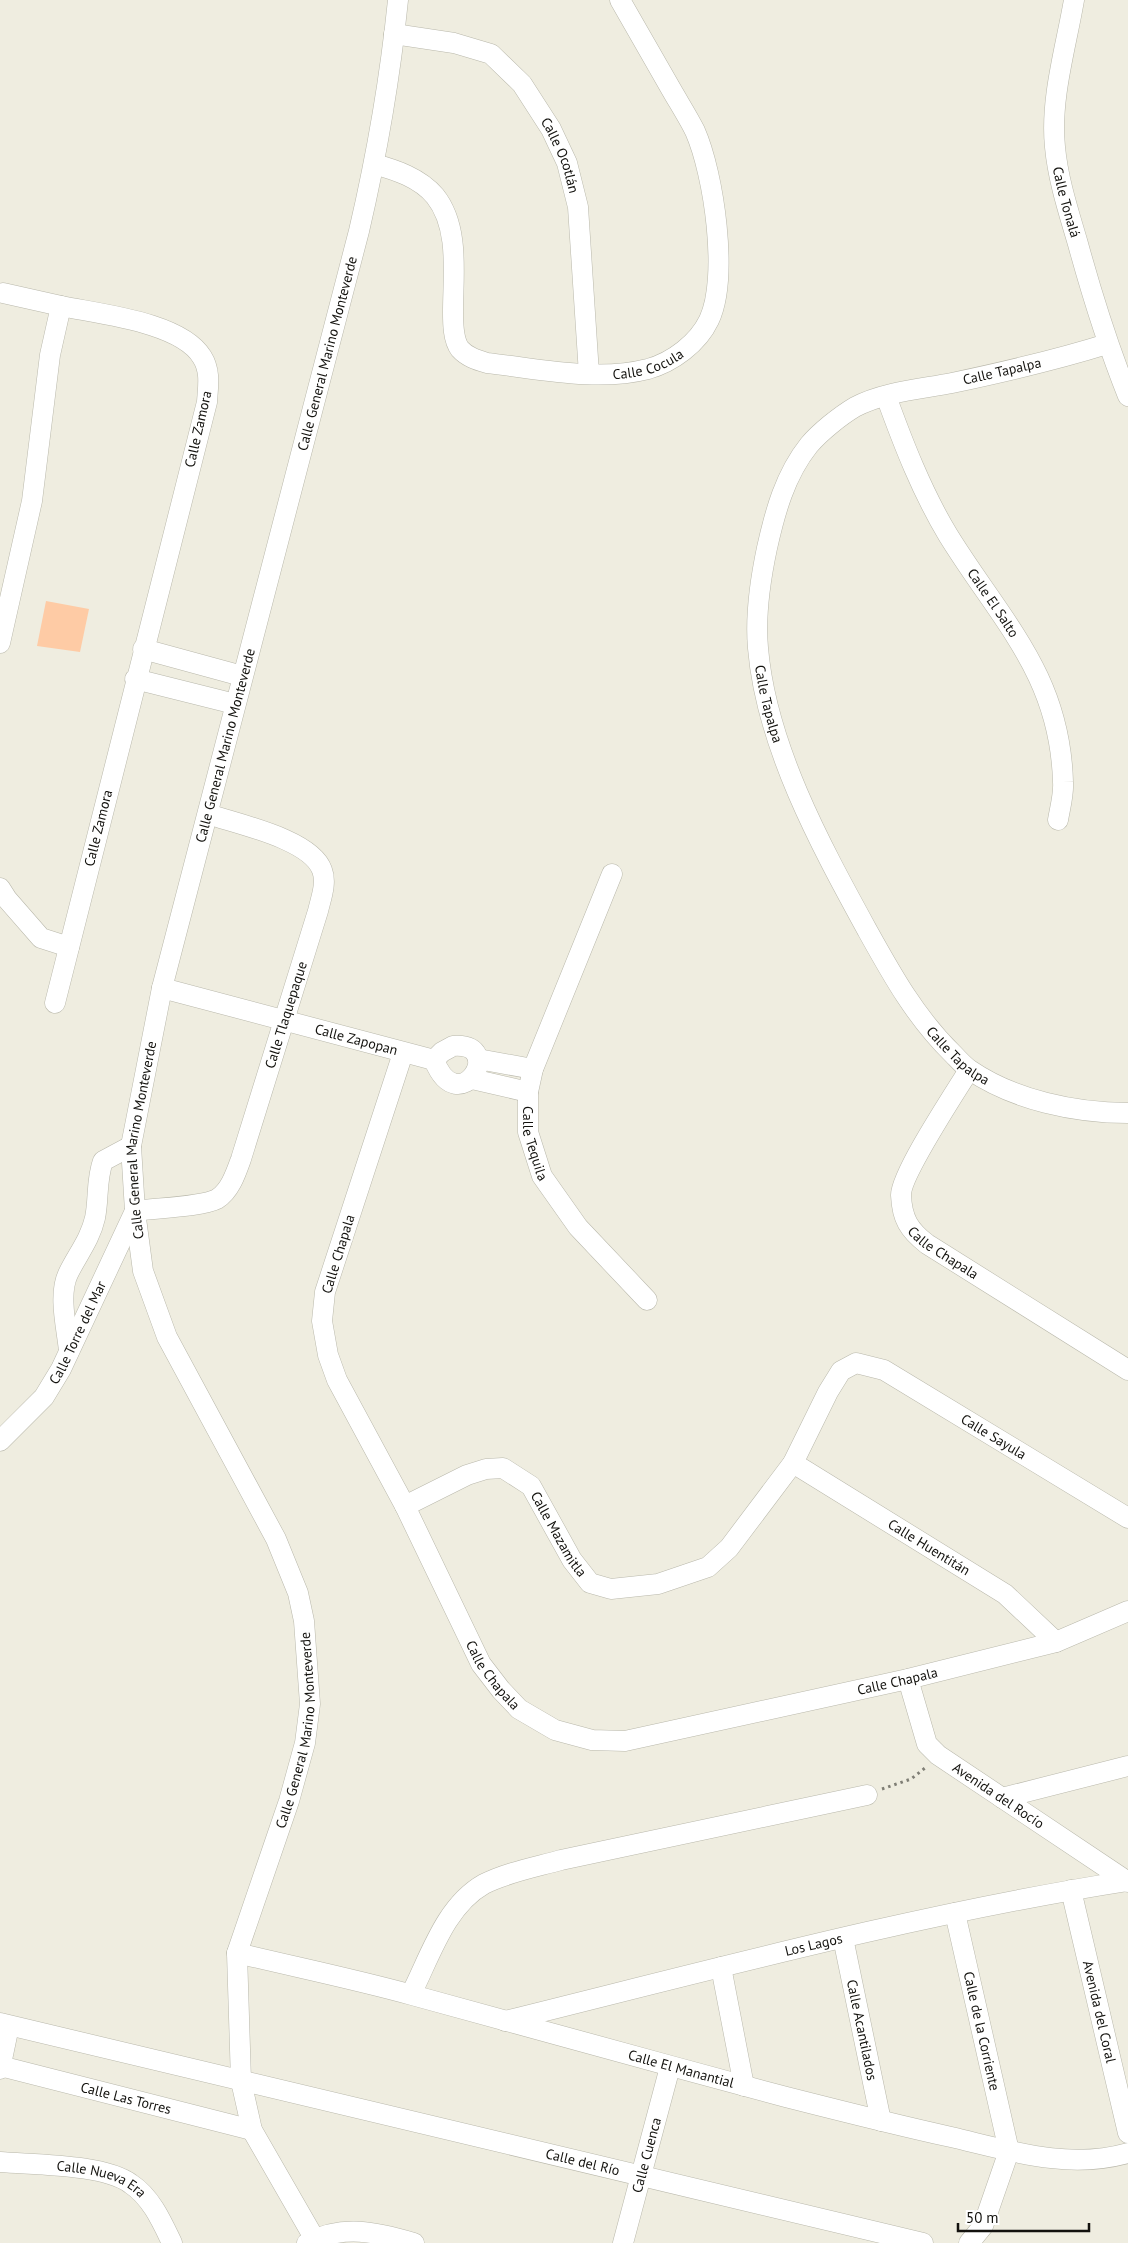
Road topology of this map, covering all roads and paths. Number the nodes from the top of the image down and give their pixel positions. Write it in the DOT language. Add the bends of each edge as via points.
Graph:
graph roads {
  1 [pos="398,0"];
  2 [pos="620,0"];
  3 [pos="1074,0"];
  4 [pos="394,34"];
  5 [pos="374,164"];
  6 [pos="3,293"];
  7 [pos="61,306"];
  8 [pos="1107,344"];
  9 [pos="589,374"];
  10 [pos="886,396"];
  11 [pos="1128,396"];
  12 [pos="0,642"];
  13 [pos="143,649"];
  14 [pos="242,676"];
  15 [pos="135,679"];
  16 [pos="235,704"];
  17 [pos="208,814"];
  18 [pos="1058,820"];
  19 [pos="612,874"];
  20 [pos="0,888"];
  21 [pos="69,947"];
  22 [pos="162,988"];
  23 [pos="55,1004"];
  24 [pos="285,1022"];
  25 [pos="403,1054"];
  26 [pos="478,1059"];
  27 [pos="434,1060"];
  28 [pos="534,1069"];
  29 [pos="969,1070"];
  30 [pos="472,1079"];
  31 [pos="528,1092"];
  32 [pos="1128,1113"];
  33 [pos="131,1146"];
  34 [pos="135,1211"];
  35 [pos="647,1300"];
  36 [pos="69,1353"];
  37 [pos="856,1363"];
  38 [pos="1128,1370"];
  39 [pos="0,1441"];
  40 [pos="793,1463"];
  41 [pos="405,1506"];
  42 [pos="1128,1518"];
  43 [pos="1128,1611"];
  44 [pos="1056,1642"];
  45 [pos="908,1679"];
  46 [pos="938,1755"];
  47 [pos="1128,1766"];
  48 [pos="867,1794"];
  49 [pos="1002,1798"];
  50 [pos="1128,1882"];
  51 [pos="1071,1890"];
  52 [pos="955,1913"];
  53 [pos="843,1938"];
  54 [pos="236,1953"];
  55 [pos="721,1967"];
  56 [pos="411,1994"];
  57 [pos="503,2021"];
  58 [pos="5,2024"];
  59 [pos="0,2067"];
  60 [pos="670,2067"];
  61 [pos="241,2081"];
  62 [pos="744,2086"];
  63 [pos="881,2122"];
  64 [pos="252,2130"];
  65 [pos="1128,2133"];
  66 [pos="1009,2151"];
  67 [pos="1128,2153"];
  68 [pos="0,2162"];
  69 [pos="642,2177"];
  70 [pos="313,2242"];
  71 [pos="172,2243"];
  72 [pos="414,2243"];
  73 [pos="623,2243"];
  74 [pos="923,2243"];
  75 [pos="969,2243"];
  1 -- 4 [label="street, Calle General Marino Monteverde"];
  2 -- 9 [label="street, Calle Cocula" via="695,132 711,185 716,224 716,299 708,320 693,342 669,360 623,374"];
  3 -- 8 [label="street, Calle Tonalá" via="1057,98 1055,147 1066,204"];
  4 -- 5 [label="street, Calle General Marino Monteverde"];
  4 -- 9 [label="street, Calle Ocotlán" via="454,43 492,54 522,84 551,129 567,163 578,206"];
  5 -- 9 [label="street, Calle Cocula" via="416,180 435,196 448,219 453,320 460,349 487,363"];
  5 -- 14 [label="street, Calle General Marino Monteverde" via="339,314"];
  6 -- 7 [label="street, Calle Zamora"];
  7 -- 12 [label="street" via="50,355 32,501"];
  7 -- 13 [label="street, Calle Zamora" via="169,331 188,342 202,358 209,379 206,402"];
  8 -- 10 [label="street, Calle Tapalpa" via="991,375"];
  8 -- 11 [label="street, Calle Tonalá"];
  10 -- 18 [label="street, Calle El Salto" via="905,449 948,534 1015,632 1044,687 1059,731 1063,784"];
  10 -- 29 [label="street, Calle Tapalpa" via="855,407 832,425 810,444 787,480 774,515 759,587 758,648 769,710 818,840 901,992 935,1037"];
  13 -- 14 [label="street"];
  13 -- 15 [label="street, Calle Zamora"];
  14 -- 16 [label="street, Calle General Marino Monteverde"];
  15 -- 16 [label="street"];
  15 -- 21 [label="street, Calle Zamora"];
  16 -- 17 [label="street, Calle General Marino Monteverde"];
  17 -- 22 [label="street, Calle General Marino Monteverde"];
  17 -- 24 [label="street, Calle Tlaquepaque" via="295,844 311,854 322,870 324,888"];
  19 -- 28 [label="street, Calle Tequila"];
  20 -- 21 [label="street" via="41,938"];
  21 -- 23 [label="street, Calle Zamora"];
  22 -- 24 [label="street, Calle Zapopan"];
  22 -- 33 [label="street, Calle General Marino Monteverde"];
  24 -- 25 [label="street, Calle Zapopan"];
  24 -- 34 [label="street, Calle Tlaquepaque" via="238,1167 227,1189 216,1199 201,1203"];
  25 -- 27 [label="street, Calle Zapopan"];
  25 -- 41 [label="street, Calle Chapala" via="325,1292 322,1321 328,1355 337,1380"];
  26 -- 27 [label="street" via="472,1050 453,1046"];
  26 -- 28 [label="street"];
  26 -- 30 [label="street" via="478,1070"];
  27 -- 30 [label="street" via="439,1072 455,1084 464,1084"];
  28 -- 31 [label="street, Calle Tequila"];
  29 -- 32 [label="street, Calle Tapalpa" via="1017,1094 1077,1109"];
  29 -- 38 [label="street, Calle Chapala" via="907,1174 901,1194 904,1218 911,1231 927,1244"];
  30 -- 31 [label="street"];
  31 -- 35 [label="street, Calle Tequila" via="528,1132 542,1176 578,1227"];
  33 -- 34 [label="street, Calle General Marino Monteverde"];
  33 -- 36 [label="street" via="103,1161 98,1172 95,1217 88,1240 67,1276 64,1296"];
  34 -- 36 [label="street, Calle Torre del Mar"];
  34 -- 54 [label="street, Calle General Marino Monteverde" via="143,1271 168,1337 276,1539 298,1593 304,1621 310,1704 305,1743 289,1801"];
  36 -- 39 [label="street, Calle Torre del Mar" via="44,1397"];
  37 -- 40 [label="street, Calle Mazamitla" via="841,1371"];
  37 -- 42 [label="street, Calle Sayula" via="884,1370"];
  40 -- 41 [label="street, Calle Mazamitla" via="729,1548 708,1567 658,1584 634,1588 612,1589 590,1582 572,1560 531,1486 503,1468 467,1475"];
  40 -- 44 [label="street, Calle Huentitán" via="1005,1594"];
  41 -- 45 [label="street, Calle Chapala" via="481,1664 519,1709 555,1730 592,1740 625,1741"];
  43 -- 44 [label="street, Calle Chapala"];
  44 -- 45 [label="street, Calle Chapala"];
  45 -- 46 [label="street, Avenida del Rocío" via="927,1744"];
  46 -- 48 [label="path" via="911,1779"];
  46 -- 49 [label="street, Avenida del Rocío"];
  47 -- 49 [label="street"];
  48 -- 56 [label="street" via="561,1860 484,1885 450,1916"];
  49 -- 50 [label="street, Avenida del Rocío"];
  50 -- 51 [label="street, Los Lagos"];
  51 -- 52 [label="street, Los Lagos"];
  51 -- 65 [label="street, Avenida del Coral"];
  52 -- 53 [label="street, Los Lagos"];
  52 -- 66 [label="street, Calle de la Corriente"];
  53 -- 55 [label="street, Los Lagos"];
  53 -- 63 [label="street, Calle Acantilados"];
  54 -- 56 [label="street, Calle El Manantial"];
  54 -- 61 [label="street, Calle General Marino Monteverde"];
  55 -- 57 [label="street, Los Lagos"];
  55 -- 62 [label="street"];
  56 -- 57 [label="street, Calle El Manantial"];
  57 -- 60 [label="street, Calle El Manantial"];
  58 -- 59 [label="street"];
  58 -- 61 [label="street"];
  59 -- 64 [label="street, Calle Las Torres"];
  60 -- 62 [label="street, Calle El Manantial"];
  60 -- 69 [label="street, Calle Cuenca"];
  61 -- 64 [label="street, Calle General Marino Monteverde"];
  61 -- 69 [label="street, Calle del Río"];
  62 -- 63 [label="street, Calle El Manantial"];
  63 -- 66 [label="street, Calle El Manantial"];
  64 -- 70 [label="street, Calle General Marino Monteverde"];
  66 -- 67 [label="street, Calle El Manantial" via="1081,2162"];
  66 -- 75 [label="street" via="983,2226"];
  68 -- 71 [label="street, Calle Nueva Era" via="107,2172 131,2184 146,2198"];
  69 -- 73 [label="street, Calle Cuenca"];
  69 -- 74 [label="street, Calle del Río"];
  70 -- 72 [label="street" via="328,2233 350,2230 376,2232"];
}
